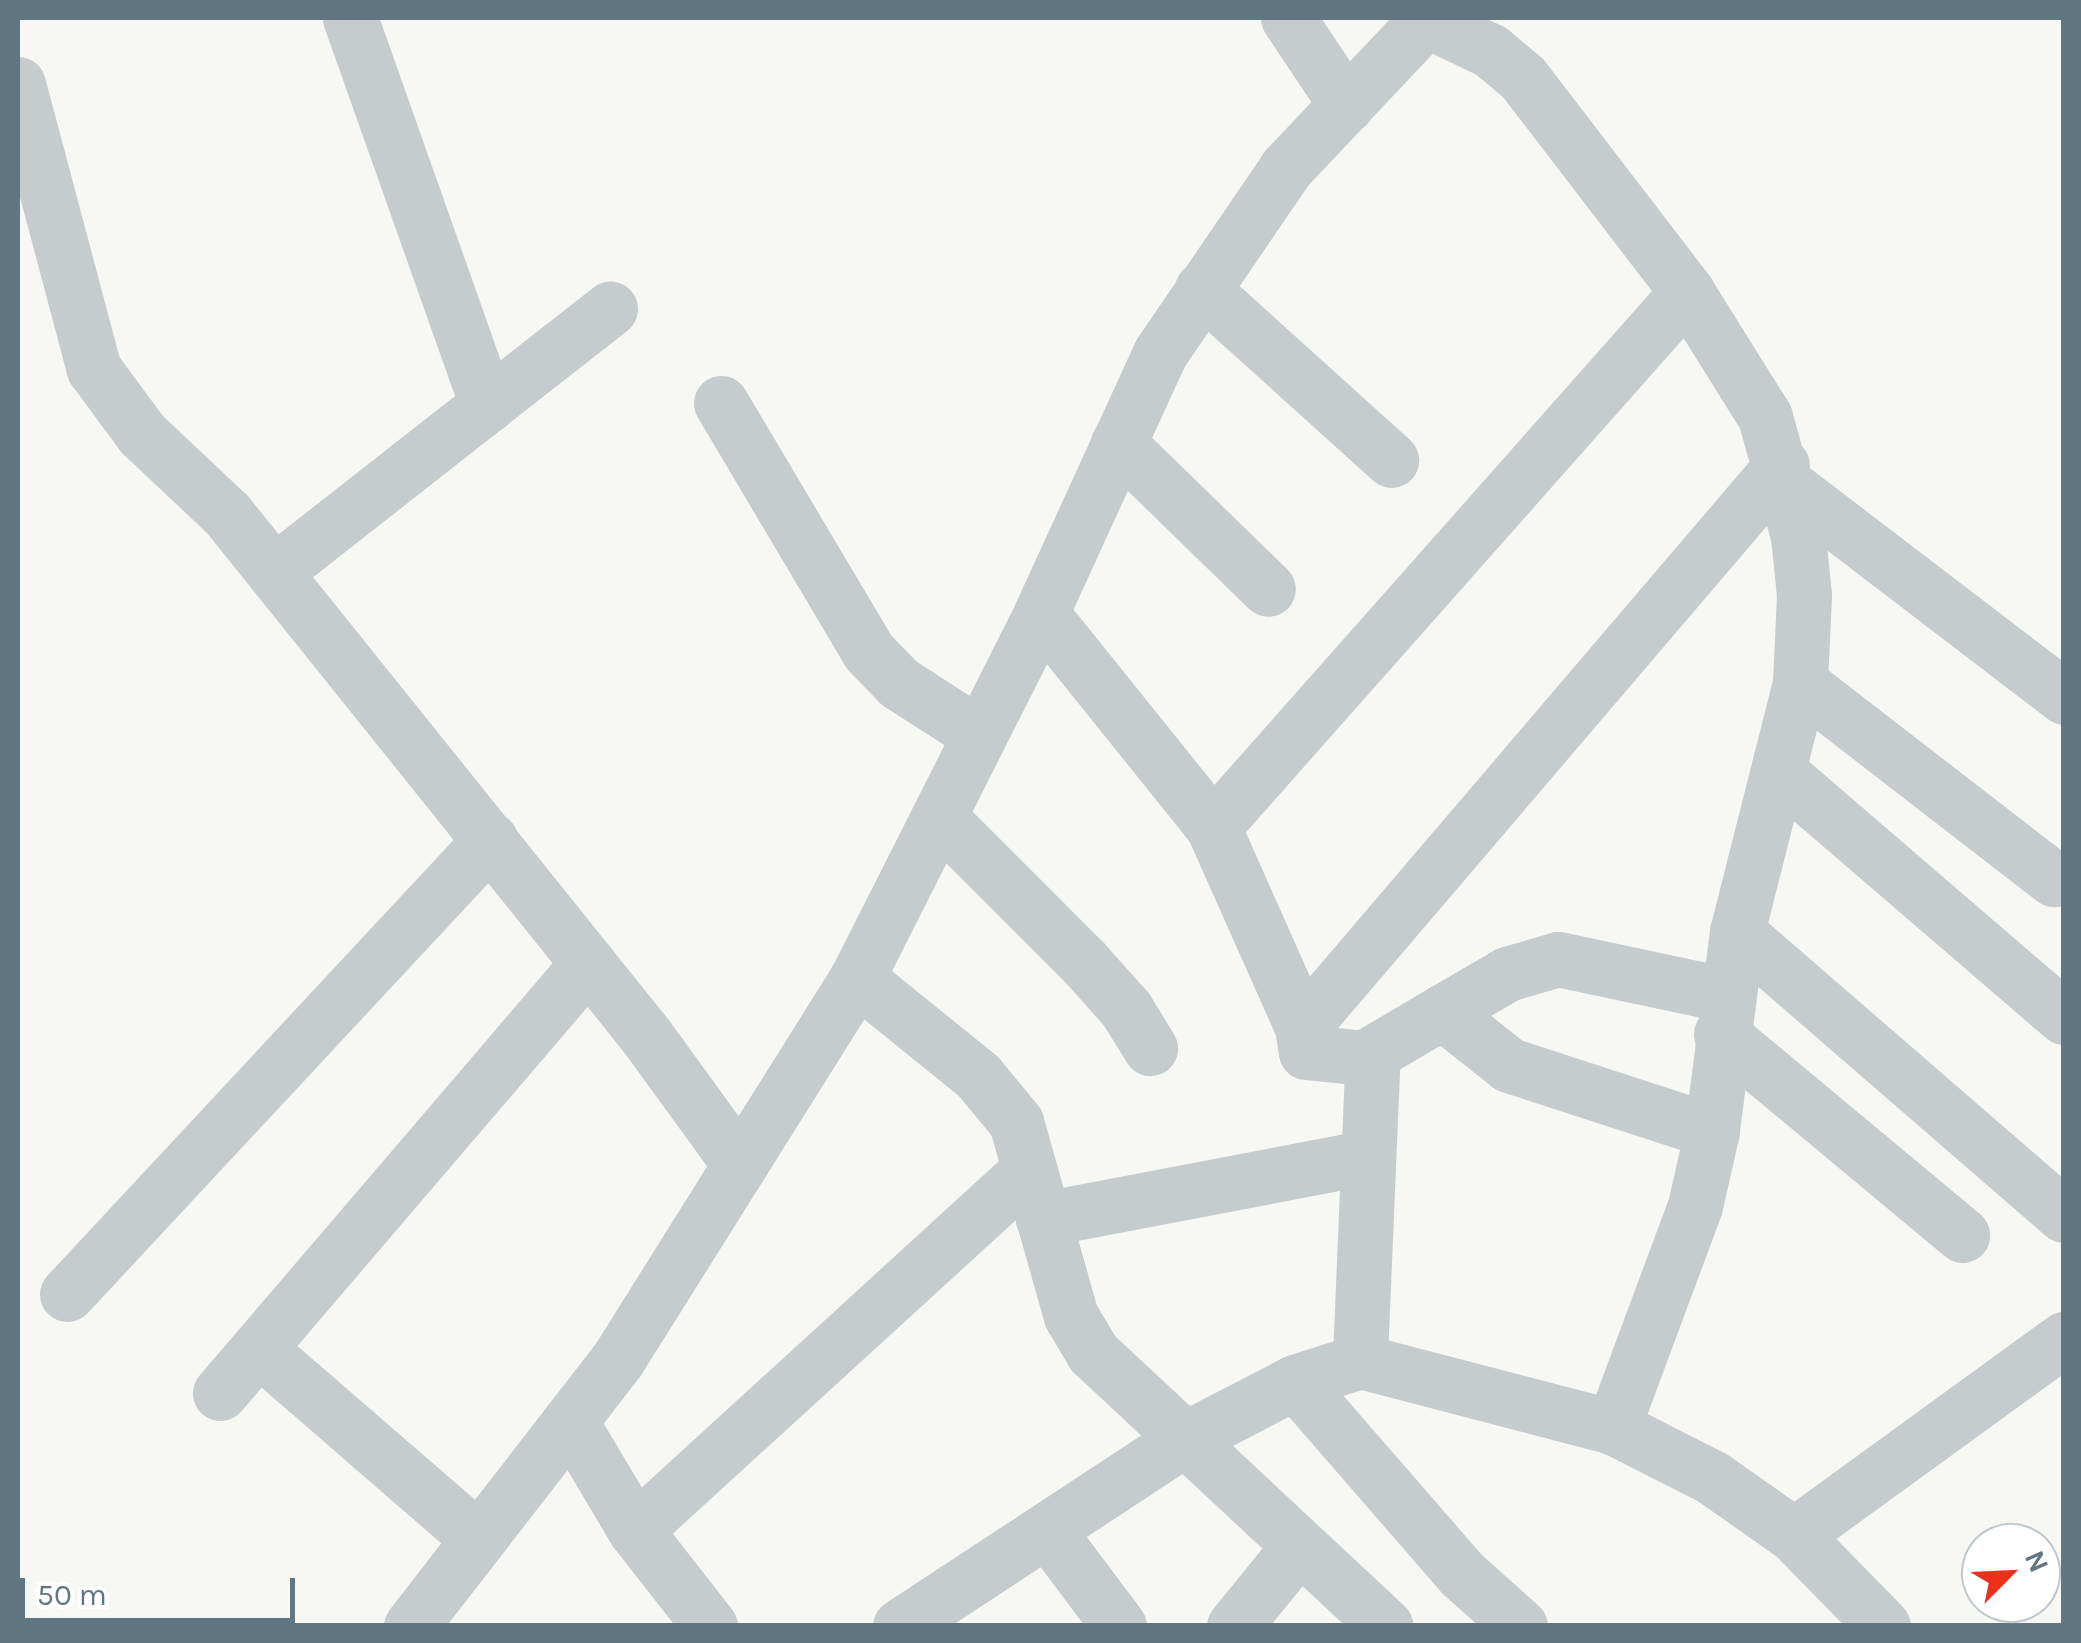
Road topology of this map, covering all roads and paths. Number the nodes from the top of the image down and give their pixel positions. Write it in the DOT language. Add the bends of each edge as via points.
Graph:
graph roads {
  1 [pos="350,18"];
  2 [pos="1288,18"];
  3 [pos="1427,19"];
  4 [pos="18,84"];
  5 [pos="1346,105"];
  6 [pos="1202,289"];
  7 [pos="1687,292"];
  8 [pos="610,309"];
  9 [pos="721,402"];
  10 [pos="487,406"];
  11 [pos="1118,443"];
  12 [pos="1391,460"];
  13 [pos="1784,475"];
  14 [pos="274,572"];
  15 [pos="1268,589"];
  16 [pos="1041,613"];
  17 [pos="1800,683"];
  18 [pos="2064,697"];
  19 [pos="980,735"];
  20 [pos="1779,772"];
  21 [pos="938,817"];
  22 [pos="1213,827"];
  23 [pos="490,840"];
  24 [pos="2054,879"];
  25 [pos="1737,932"];
  26 [pos="588,963"];
  27 [pos="857,978"];
  28 [pos="1442,1012"];
  29 [pos="1724,1014"];
  30 [pos="2064,1016"];
  31 [pos="1302,1027"];
  32 [pos="1150,1048"];
  33 [pos="1364,1058"];
  34 [pos="1712,1131"];
  35 [pos="1368,1157"];
  36 [pos="740,1165"];
  37 [pos="1036,1195"];
  38 [pos="2064,1215"];
  39 [pos="1962,1234"];
  40 [pos="67,1294"];
  41 [pos="2064,1339"];
  42 [pos="259,1348"];
  43 [pos="1360,1361"];
  44 [pos="1296,1382"];
  45 [pos="220,1393"];
  46 [pos="570,1421"];
  47 [pos="1613,1427"];
  48 [pos="1185,1439"];
  49 [pos="635,1530"];
  50 [pos="1047,1530"];
  51 [pos="1794,1535"];
  52 [pos="478,1539"];
  53 [pos="1298,1546"];
  54 [pos="411,1626"];
  55 [pos="710,1626"];
  56 [pos="900,1626"];
  57 [pos="1119,1626"];
  58 [pos="1234,1626"];
  59 [pos="1386,1626"];
  60 [pos="1520,1626"];
  61 [pos="1883,1626"];
  1 -- 10 [label="street"];
  2 -- 5 [label="street"];
  3 -- 5 [label="street"];
  3 -- 7 [label="street" via="1491,50 1523,78"];
  4 -- 14 [label="street" via="94,369 142,434 227,514"];
  5 -- 6 [label="street" via="1286,168"];
  6 -- 11 [label="street" via="1160,352"];
  6 -- 12 [label="street"];
  7 -- 13 [label="street" via="1765,418"];
  7 -- 22 [label="street"];
  8 -- 10 [label="street"];
  9 -- 19 [label="street" via="868,651 898,683"];
  10 -- 14 [label="street"];
  11 -- 15 [label="street"];
  11 -- 16 [label="street"];
  13 -- 17 [label="street" via="1804,594"];
  13 -- 18 [label="street"];
  13 -- 31 [label="street"];
  14 -- 23 [label="street"];
  16 -- 19 [label="street"];
  16 -- 22 [label="street"];
  17 -- 20 [label="street"];
  17 -- 24 [label="street"];
  19 -- 21 [label="street"];
  20 -- 25 [label="street"];
  20 -- 30 [label="street"];
  21 -- 27 [label="street"];
  21 -- 32 [label="street" via="1084,962 1126,1008"];
  22 -- 31 [label="street"];
  23 -- 26 [label="street"];
  23 -- 40 [label="street"];
  25 -- 29 [label="street"];
  25 -- 38 [label="street"];
  26 -- 36 [label="street"];
  26 -- 42 [label="street"];
  27 -- 36 [label="street"];
  27 -- 37 [label="street" via="998,1097 1016,1122"];
  28 -- 29 [label="street" via="1507,974 1558,959"];
  28 -- 33 [label="street"];
  28 -- 34 [label="street" via="1509,1064"];
  29 -- 34 [label="street"];
  29 -- 39 [label="street"];
  31 -- 33 [label="street" via="1310,1056"];
  33 -- 35 [label="street" via="1372,1071"];
  34 -- 47 [label="street" via="1695,1206"];
  35 -- 37 [label="street"];
  35 -- 43 [label="street"];
  36 -- 46 [label="street" via="618,1359"];
  37 -- 48 [label="street" via="1072,1316 1093,1352"];
  37 -- 49 [label="street"];
  41 -- 51 [label="street"];
  42 -- 45 [label="street"];
  42 -- 52 [label="street"];
  43 -- 44 [label="street"];
  43 -- 47 [label="street"];
  44 -- 48 [label="street"];
  44 -- 60 [label="street" via="1462,1574"];
  46 -- 49 [label="street"];
  46 -- 52 [label="street"];
  47 -- 51 [label="street" via="1713,1478"];
  48 -- 50 [label="street"];
  48 -- 53 [label="street"];
  49 -- 55 [label="street"];
  50 -- 56 [label="street"];
  50 -- 57 [label="street"];
  51 -- 61 [label="street"];
  52 -- 54 [label="street"];
  53 -- 58 [label="street"];
  53 -- 59 [label="street"];
}
